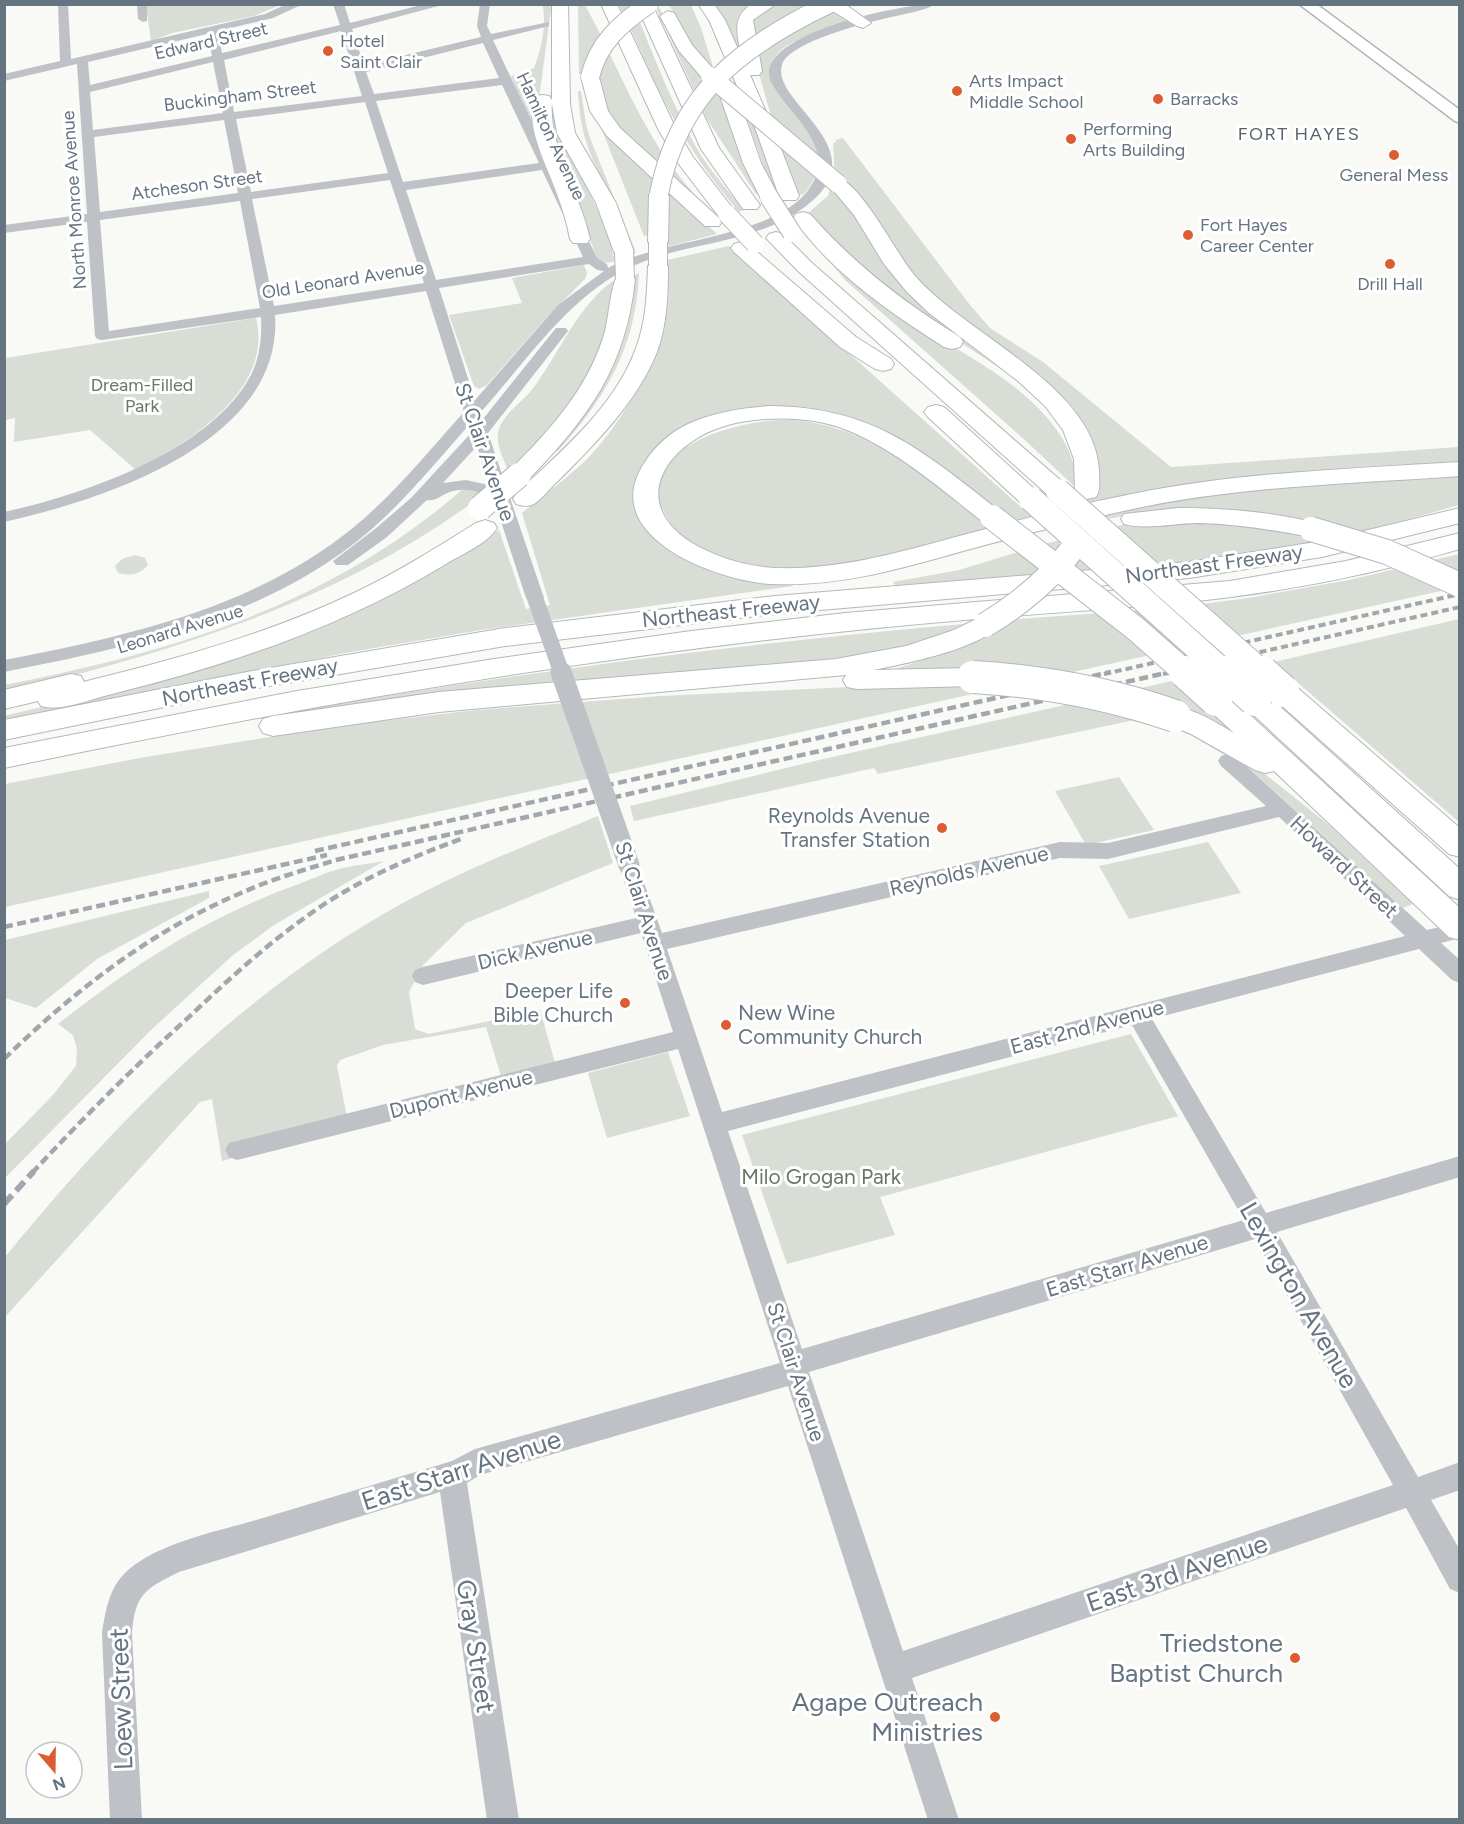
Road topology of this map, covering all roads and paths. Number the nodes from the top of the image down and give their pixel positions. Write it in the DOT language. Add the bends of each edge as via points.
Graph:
graph roads {
  1 [pos="63,4"];
  2 [pos="142,4"];
  3 [pos="298,4"];
  4 [pos="338,4"];
  5 [pos="441,4"];
  6 [pos="485,4"];
  7 [pos="592,4"];
  8 [pos="609,4"];
  9 [pos="698,4"];
  10 [pos="706,4"];
  11 [pos="768,4"];
  12 [pos="829,4"];
  13 [pos="862,4"];
  14 [pos="930,4"];
  15 [pos="1306,4"];
  16 [pos="650,5"];
  17 [pos="564,8"];
  18 [pos="144,19"];
  19 [pos="870,21"];
  20 [pos="545,24"];
  21 [pos="346,27"];
  22 [pos="212,29"];
  23 [pos="487,38"];
  24 [pos="218,58"];
  25 [pos="82,60"];
  26 [pos="66,64"];
  27 [pos="360,70"];
  28 [pos="590,77"];
  29 [pos="4,78"];
  30 [pos="505,81"];
  31 [pos="84,90"];
  32 [pos="649,94"];
  33 [pos="369,98"];
  34 [pos="228,116"];
  35 [pos="1460,118"];
  36 [pos="766,133"];
  37 [pos="87,134"];
  38 [pos="602,147"];
  39 [pos="546,166"];
  40 [pos="397,181"];
  41 [pos="622,195"];
  42 [pos="244,197"];
  43 [pos="93,217"];
  44 [pos="720,218"];
  45 [pos="4,229"];
  46 [pos="791,230"];
  47 [pos="580,239"];
  48 [pos="641,247"];
  49 [pos="591,260"];
  50 [pos="635,272"];
  51 [pos="431,285"];
  52 [pos="588,287"];
  53 [pos="268,312"];
  54 [pos="102,336"];
  55 [pos="473,413"];
  56 [pos="480,432"];
  57 [pos="1460,469"];
  58 [pos="1087,492"];
  59 [pos="410,510"];
  60 [pos="489,511"];
  61 [pos="1460,515"];
  62 [pos="4,517"];
  63 [pos="1460,541"];
  64 [pos="1460,585"];
  65 [pos="505,637"];
  66 [pos="33,661"];
  67 [pos="4,666"];
  68 [pos="691,681"];
  69 [pos="4,700"];
  70 [pos="4,709"];
  71 [pos="4,730"];
  72 [pos="4,758"];
  73 [pos="1228,761"];
  74 [pos="4,775"];
  75 [pos="1283,809"];
  76 [pos="1362,838"];
  77 [pos="1460,846"];
  78 [pos="1460,888"];
  79 [pos="1460,929"];
  80 [pos="651,933"];
  81 [pos="1423,940"];
  82 [pos="1460,974"];
  83 [pos="423,976"];
  84 [pos="1137,1013"];
  85 [pos="686,1038"];
  86 [pos="715,1124"];
  87 [pos="237,1150"];
  88 [pos="1460,1166"];
  89 [pos="1259,1225"];
  90 [pos="794,1367"];
  91 [pos="457,1473"];
  92 [pos="1460,1476"];
  93 [pos="1411,1493"];
  94 [pos="1460,1579"];
  95 [pos="133,1582"];
  96 [pos="895,1670"];
  97 [pos="126,1820"];
  98 [pos="503,1820"];
  99 [pos="944,1820"];
  1 -- 26 [label="street"];
  2 -- 18 [label="street"];
  3 -- 22 [label="street" via="269,16"];
  4 -- 21 [label="street, St Clair Avenue"];
  5 -- 21 [label="street, Edward Street"];
  6 -- 23 [label="street, Hamilton Avenue" via="482,26"];
  7 -- 32 [label="highway" via="634,85"];
  8 -- 32 [label="highway"];
  9 -- 46 [label="highway, bridge" via="752,163"];
  10 -- 36 [label="highway" via="717,20"];
  11 -- 36 [label="highway" via="748,14 744,24"];
  12 -- 19 [label="highway"];
  12 -- 48 [label="highway, bridge" via="757,45 713,83 688,112 669,149"];
  13 -- 19 [label="highway"];
  14 -- 19 [label="street"];
  15 -- 35 [label="main road"];
  16 -- 28 [label="highway, bridge" via="611,32 599,49"];
  16 -- 46 [label="highway" via="710,149 750,205"];
  16 -- 58 [label="highway, bridge" via="710,76 838,184 913,288 1025,376 1057,408 1083,451 1089,478"];
  17 -- 47 [label="highway" via="544,91 541,125 576,216"];
  17 -- 48 [label="highway" via="574,112 590,174 612,215"];
  19 -- 50 [label="street, Leonard Avenue" via="807,39 786,51 775,64 777,87 810,122 824,154 822,177 810,195 790,211 754,227 640,259"];
  20 -- 23 [label="street"];
  21 -- 24 [label="street, Edward Street"];
  21 -- 27 [label="street, St Clair Avenue"];
  22 -- 24 [label="street"];
  22 -- 25 [label="street"];
  23 -- 27 [label="street"];
  23 -- 30 [label="street, Hamilton Avenue"];
  24 -- 31 [label="street, Edward Street"];
  24 -- 34 [label="street"];
  25 -- 26 [label="street"];
  25 -- 31 [label="street, North Monroe Avenue"];
  26 -- 29 [label="street"];
  27 -- 33 [label="street, St Clair Avenue"];
  28 -- 38 [label="highway" via="588,100"];
  28 -- 44 [label="highway" via="599,111 613,132"];
  30 -- 33 [label="street, Buckingham Street"];
  30 -- 39 [label="street, Hamilton Avenue"];
  31 -- 37 [label="street, North Monroe Avenue"];
  32 -- 44 [label="highway"];
  33 -- 34 [label="street, Buckingham Street"];
  33 -- 40 [label="street, St Clair Avenue"];
  34 -- 37 [label="street, Buckingham Street"];
  34 -- 42 [label="street"];
  36 -- 46 [label="highway" via="789,196"];
  37 -- 43 [label="street, North Monroe Avenue"];
  39 -- 40 [label="street, Atcheson Street"];
  39 -- 47 [label="street, Hamilton Avenue"];
  40 -- 42 [label="street, Atcheson Street"];
  40 -- 51 [label="street, St Clair Avenue"];
  41 -- 48 [label="highway"];
  42 -- 43 [label="street, Atcheson Street"];
  42 -- 53 [label="street"];
  43 -- 45 [label="street, Atcheson Street"];
  43 -- 54 [label="street, North Monroe Avenue"];
  44 -- 78 [label="highway, bridge" via="848,342 883,364"];
  46 -- 58 [label="highway" via="831,252 884,298 1023,387 1069,438"];
  46 -- 77 [label="highway, bridge" via="850,304"];
  47 -- 49 [label="street, Hamilton Avenue"];
  48 -- 50 [label="highway, bridge"];
  48 -- 50 [label="highway, bridge"];
  49 -- 50 [label="street"];
  49 -- 51 [label="street, Old Leonard Avenue"];
  50 -- 52 [label="street, Leonard Avenue"];
  50 -- 60 [label="highway, bridge" via="620,325 599,375 569,422"];
  50 -- 60 [label="highway" via="646,290 643,314 613,405 568,458 525,499"];
  51 -- 53 [label="street, Old Leonard Avenue"];
  51 -- 55 [label="street, St Clair Avenue"];
  52 -- 55 [label="street, Leonard Avenue" via="563,308"];
  52 -- 56 [label="street, Leonard Avenue" via="544,354"];
  53 -- 54 [label="street, Old Leonard Avenue"];
  53 -- 62 [label="street" via="269,340 256,379 234,407 192,443 129,478 88,495"];
  55 -- 56 [label="street, St Clair Avenue"];
  55 -- 66 [label="street, Leonard Avenue" via="369,523 328,555 288,579 155,633"];
  56 -- 59 [label="street, Leonard Avenue"];
  56 -- 60 [label="street, St Clair Avenue"];
  57 -- 76 [label="highway, bridge" via="1238,485 1169,494 1070,516 867,569 789,577 743,573 687,552 660,530 652,518 646,493 652,469 669,447 692,432 717,421 750,414 802,413 843,421 871,432 921,462 992,517 1136,629"];
  58 -- 68 [label="highway, bridge" via="1081,537 1066,558 1026,599 985,625 939,645 877,661"];
  59 -- 60 [label="street" via="437,491 460,484 478,485"];
  59 -- 66 [label="street, Leonard Avenue" via="344,560 252,607 141,643"];
  60 -- 69 [label="highway" via="390,567 285,615 160,660"];
  60 -- 70 [label="highway" via="400,579 310,622 167,670"];
  60 -- 80 [label="street, St Clair Avenue, bridge" via="535,598"];
  61 -- 65 [label="highway, Northeast Freeway" via="1322,549 1189,570 786,604"];
  63 -- 72 [label="highway, Northeast Freeway" via="1370,565 1230,589 793,628 575,656 223,714"];
  64 -- 65 [label="highway, bridge" via="1373,546 1269,521 1207,515 1118,521 909,575 628,615"];
  65 -- 71 [label="highway, Northeast Freeway"];
  66 -- 67 [label="street, Leonard Avenue"];
  68 -- 74 [label="highway" via="528,693 380,710"];
  68 -- 76 [label="highway, bridge" via="973,677 1105,693 1175,716 1265,763"];
  73 -- 75 [label="street, Howard Street"];
  75 -- 80 [label="street, Reynolds Avenue" via="1108,851 1060,850"];
  75 -- 81 [label="street, Howard Street"];
  76 -- 79 [label="highway"];
  79 -- 81 [label="street, East 2nd Avenue"];
  80 -- 83 [label="street, Dick Avenue"];
  80 -- 85 [label="street, St Clair Avenue"];
  81 -- 82 [label="street, Howard Street"];
  81 -- 84 [label="street, East 2nd Avenue"];
  84 -- 86 [label="street, East 2nd Avenue"];
  84 -- 89 [label="street, Lexington Avenue"];
  85 -- 86 [label="street, St Clair Avenue"];
  85 -- 87 [label="street, Dupont Avenue"];
  86 -- 90 [label="street, St Clair Avenue"];
  88 -- 89 [label="street, East Starr Avenue"];
  89 -- 90 [label="street, East Starr Avenue"];
  89 -- 93 [label="street, Lexington Avenue"];
  90 -- 91 [label="street, East Starr Avenue" via="475,1462"];
  90 -- 96 [label="street, St Clair Avenue"];
  91 -- 95 [label="street, East Starr Avenue" via="174,1559"];
  91 -- 98 [label="street, Gray Street" via="454,1493"];
  92 -- 93 [label="street, East 3rd Avenue"];
  93 -- 94 [label="street, Lexington Avenue"];
  93 -- 96 [label="street, East 3rd Avenue"];
  95 -- 97 [label="street, Loew Street" via="118,1606 117,1633"];
  96 -- 99 [label="street, St Clair Avenue"];
}
